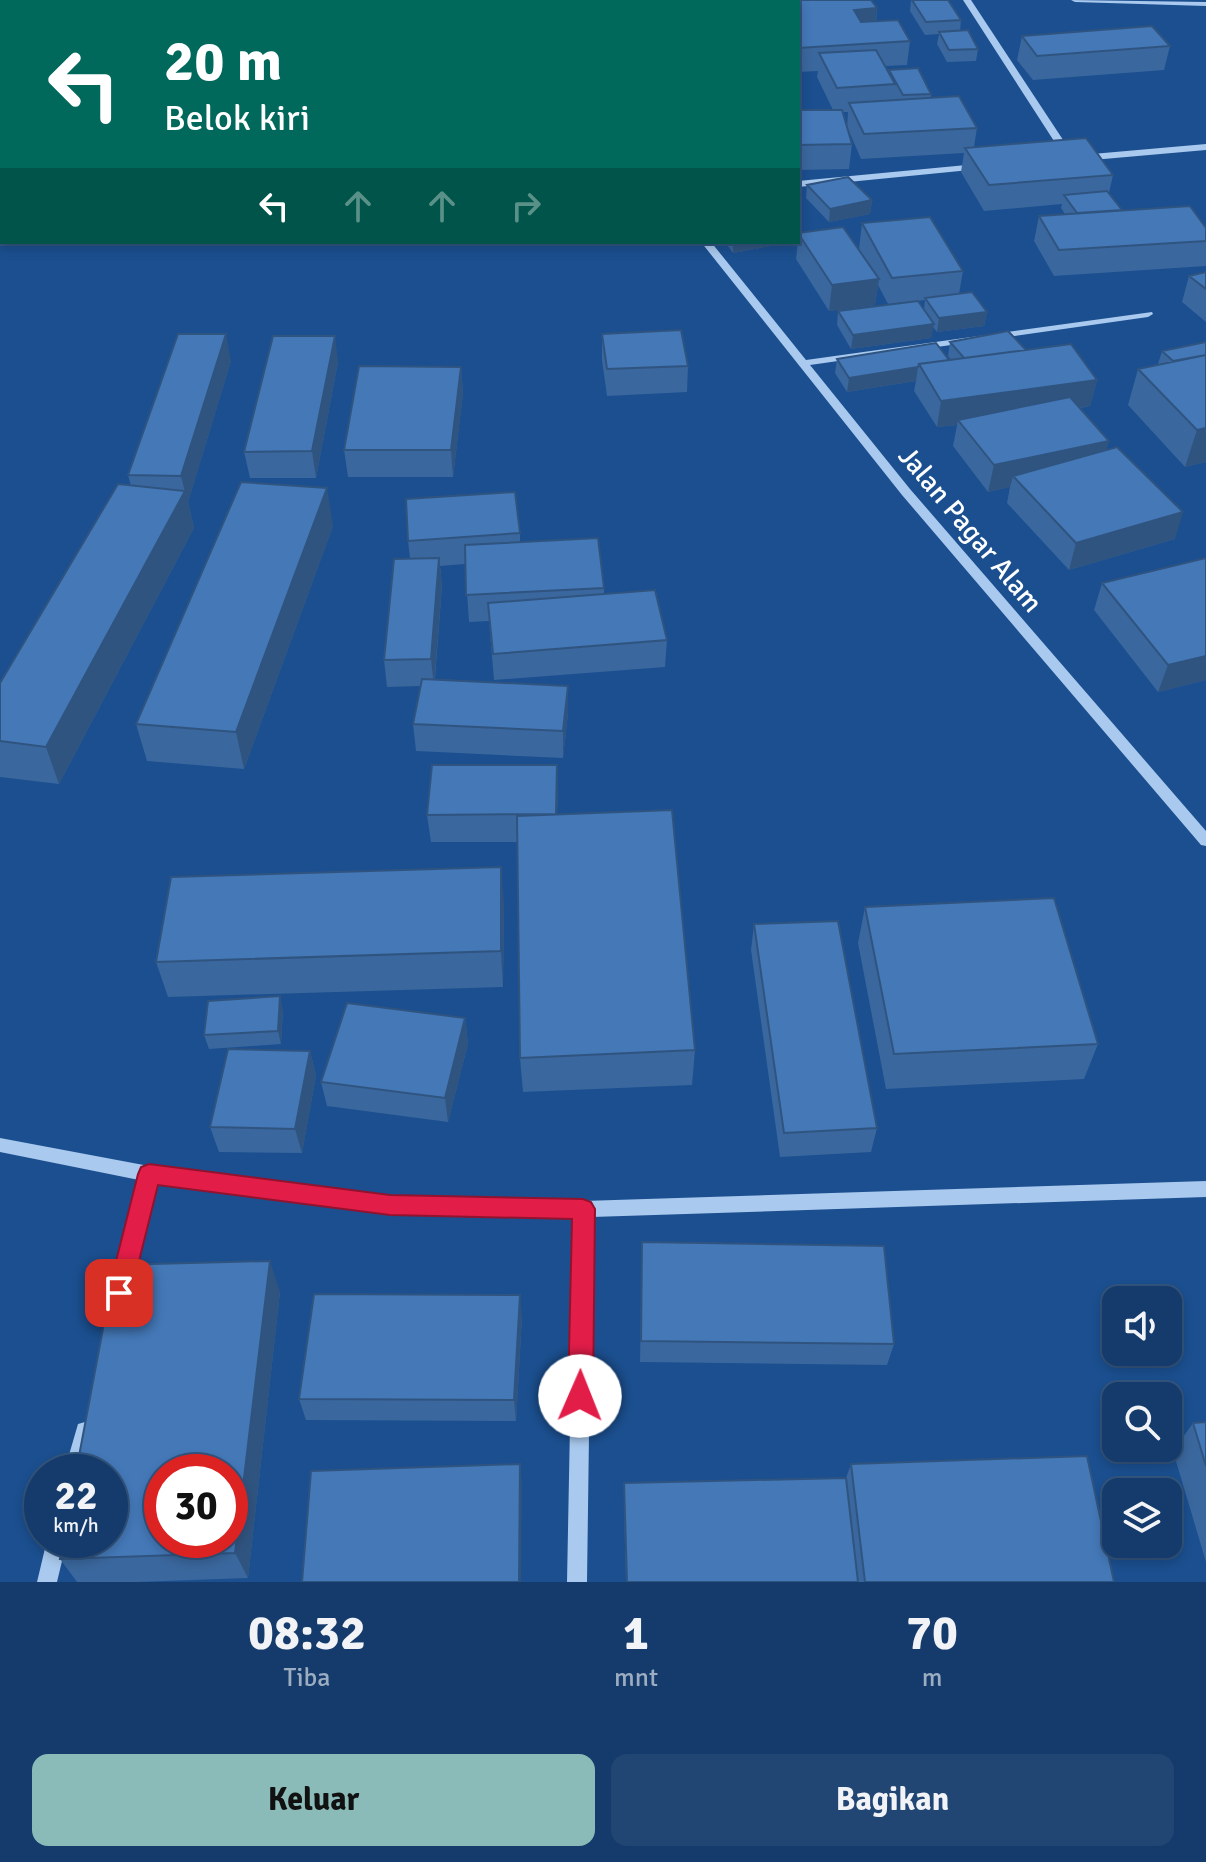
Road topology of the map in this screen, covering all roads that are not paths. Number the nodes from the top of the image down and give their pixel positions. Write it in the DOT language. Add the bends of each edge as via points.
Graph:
graph roads {
  1 [pos="967,0"];
  2 [pos="1075,0"];
  3 [pos="1104,0"];
  4 [pos="1206,4"];
  5 [pos="1206,147"];
  6 [pos="1070,159"];
  7 [pos="1055,160"];
  8 [pos="994,166"];
  9 [pos="800,184"];
  10 [pos="708,244"];
  11 [pos="1148,314"];
  12 [pos="804,363"];
  13 [pos="1206,841"];
  14 [pos="0,1145"];
  15 [pos="149,1174"];
  16 [pos="1206,1189"];
  17 [pos="583,1209"];
  18 [pos="119,1293"];
  19 [pos="89,1412"];
  20 [pos="78,1454"];
  21 [pos="53,1558"];
  22 [pos="47,1582"];
  23 [pos="577,1582"];
  1 -- 6 [label="street"];
  2 -- 3 [label="street"];
  3 -- 4 [label="street"];
  5 -- 6 [label="street"];
  6 -- 7 [label="street"];
  8 -- 9 [label="street"];
  10 -- 12 [label="street, Jalan Pagar Alam"];
  11 -- 12 [label="street"];
  12 -- 13 [label="street, Jalan Pagar Alam" via="906,492"];
  14 -- 15 [label="street"];
  15 -- 17 [label="street" via="390,1205"];
  15 -- 18 [label="street"];
  16 -- 17 [label="street"];
  17 -- 23 [label="street"];
  19 -- 20 [label="street"];
  21 -- 22 [label="street"];
}
